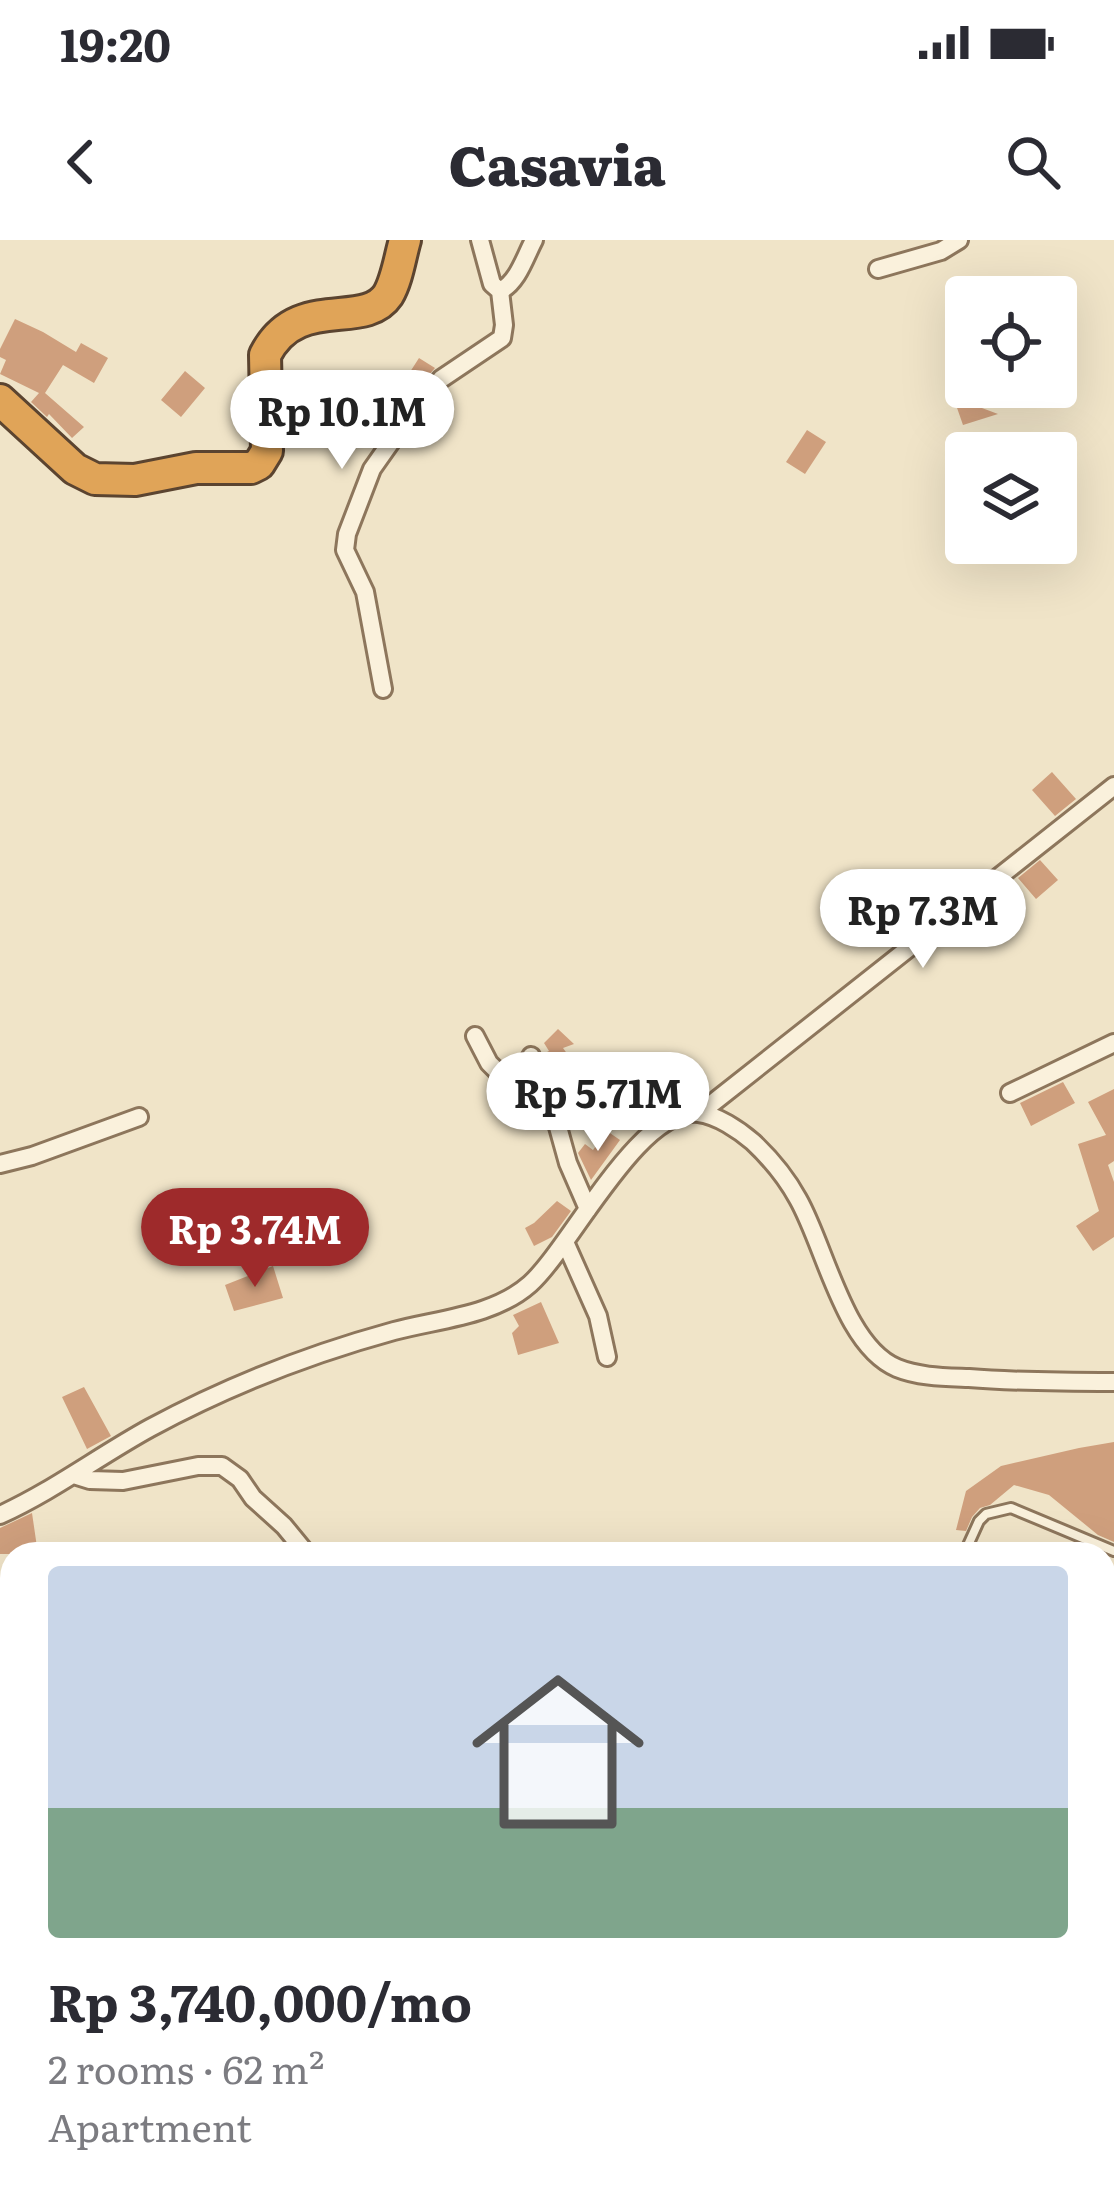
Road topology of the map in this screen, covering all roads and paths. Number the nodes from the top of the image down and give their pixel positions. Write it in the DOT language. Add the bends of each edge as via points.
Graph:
graph roads {
  1 [pos="405,240"];
  2 [pos="480,240"];
  3 [pos="534,240"];
  4 [pos="959,240"];
  5 [pos="878,269"];
  6 [pos="500,291"];
  7 [pos="0,400"];
  8 [pos="383,689"];
  9 [pos="1114,786"];
  10 [pos="475,1036"];
  11 [pos="1114,1043"];
  12 [pos="531,1056"];
  13 [pos="1010,1093"];
  14 [pos="533,1094"];
  15 [pos="700,1113"];
  16 [pos="140,1117"];
  17 [pos="0,1164"];
  18 [pos="589,1209"];
  19 [pos="565,1242"];
  20 [pos="607,1357"];
  21 [pos="1114,1382"];
  22 [pos="74,1474"];
  23 [pos="0,1515"];
  24 [pos="297,1542"];
  25 [pos="969,1542"];
  26 [pos="1092,1542"];
  1 -- 7 [label="highway" via="381,303 302,320 270,346 267,452 251,468 95,479"];
  2 -- 6 [label="street"];
  3 -- 6 [label="street"];
  4 -- 5 [label="street"];
  6 -- 8 [label="street" via="502,338 441,379 403,425 372,470 347,534 344,550 365,592"];
  9 -- 15 [label="street"];
  10 -- 14 [label="street" via="498,1072"];
  11 -- 13 [label="street"];
  12 -- 14 [label="street"];
  14 -- 18 [label="street" via="554,1117"];
  15 -- 18 [label="street" via="670,1118 651,1132"];
  15 -- 21 [label="street" via="737,1129 772,1159 800,1201 867,1348 896,1367 953,1377"];
  16 -- 17 [label="street"];
  18 -- 19 [label="street"];
  19 -- 20 [label="street"];
  19 -- 22 [label="street" via="531,1283 493,1306 315,1355 211,1398"];
  22 -- 23 [label="street"];
  22 -- 24 [label="street" via="123,1481 222,1466"];
  25 -- 26 [label="lane" via="986,1514 1011,1508"];
}
